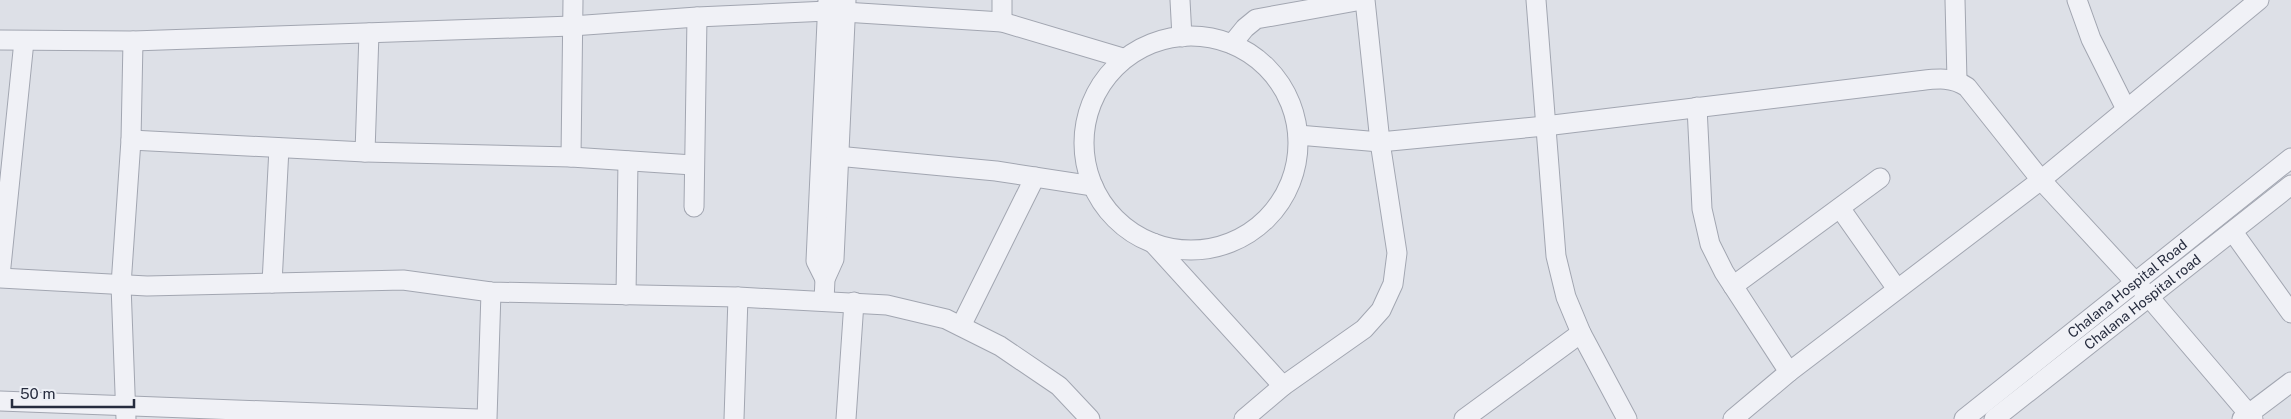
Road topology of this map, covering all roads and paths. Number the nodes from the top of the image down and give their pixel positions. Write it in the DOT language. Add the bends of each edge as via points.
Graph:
graph roads {
  1 [pos="573,0"];
  2 [pos="1002,0"];
  3 [pos="1180,0"];
  4 [pos="1364,0"];
  5 [pos="1536,0"];
  6 [pos="1955,0"];
  7 [pos="2077,0"];
  8 [pos="2259,0"];
  9 [pos="837,6"];
  10 [pos="697,17"];
  11 [pos="1002,22"];
  12 [pos="572,26"];
  13 [pos="369,33"];
  14 [pos="1182,36"];
  15 [pos="0,40"];
  16 [pos="24,41"];
  17 [pos="133,41"];
  18 [pos="1232,44"];
  19 [pos="1123,58"];
  20 [pos="1957,80"];
  21 [pos="1697,107"];
  22 [pos="2126,110"];
  23 [pos="1545,126"];
  24 [pos="1298,135"];
  25 [pos="132,140"];
  26 [pos="1380,142"];
  27 [pos="279,148"];
  28 [pos="365,152"];
  29 [pos="830,155"];
  30 [pos="571,157"];
  31 [pos="2291,158"];
  32 [pos="628,161"];
  33 [pos="693,165"];
  34 [pos="1035,177"];
  35 [pos="1880,178"];
  36 [pos="2041,180"];
  37 [pos="2291,185"];
  38 [pos="1093,186"];
  39 [pos="694,207"];
  40 [pos="1840,208"];
  41 [pos="2233,232"];
  42 [pos="1153,243"];
  43 [pos="0,277"];
  44 [pos="2135,282"];
  45 [pos="272,283"];
  46 [pos="121,285"];
  47 [pos="1733,286"];
  48 [pos="1897,290"];
  49 [pos="491,292"];
  50 [pos="626,295"];
  51 [pos="738,297"];
  52 [pos="2150,297"];
  53 [pos="824,302"];
  54 [pos="854,302"];
  55 [pos="2291,313"];
  56 [pos="961,326"];
  57 [pos="1581,333"];
  58 [pos="1789,372"];
  59 [pos="2291,382"];
  60 [pos="1283,386"];
  61 [pos="0,401"];
  62 [pos="126,412"];
  63 [pos="2248,417"];
  64 [pos="478,419"];
  65 [pos="488,419"];
  66 [pos="734,419"];
  67 [pos="846,419"];
  68 [pos="1090,419"];
  69 [pos="1244,419"];
  70 [pos="1464,419"];
  71 [pos="1627,419"];
  72 [pos="1733,419"];
  73 [pos="1964,419"];
  74 [pos="1994,419"];
  1 -- 12 [label="street"];
  2 -- 11 [label="street"];
  3 -- 14 [label="street"];
  4 -- 18 [label="street" via="1256,19"];
  4 -- 26 [label="street"];
  5 -- 23 [label="street"];
  6 -- 20 [label="street"];
  7 -- 22 [label="street" via="2091,39"];
  8 -- 22 [label="street"];
  9 -- 10 [label="street"];
  9 -- 11 [label="street"];
  9 -- 29 [label="street"];
  10 -- 12 [label="street"];
  10 -- 33 [label="street"];
  11 -- 19 [label="street"];
  12 -- 13 [label="street"];
  12 -- 30 [label="street"];
  13 -- 17 [label="street"];
  13 -- 28 [label="street"];
  14 -- 18 [label="street" via="1199,36"];
  14 -- 19 [label="street" via="1149,44"];
  15 -- 16 [label="street"];
  16 -- 17 [label="street"];
  16 -- 43 [label="street"];
  17 -- 25 [label="street"];
  18 -- 24 [label="street" via="1261,62 1283,88 1293,111"];
  19 -- 38 [label="street" via="1099,88 1086,120 1084,153"];
  20 -- 21 [label="street" via="1917,81"];
  20 -- 36 [label="street" via="1967,87"];
  21 -- 23 [label="street"];
  21 -- 47 [label="street" via="1702,209 1710,244"];
  22 -- 36 [label="street"];
  23 -- 26 [label="street"];
  23 -- 57 [label="street" via="1556,256 1566,297"];
  24 -- 26 [label="street"];
  24 -- 42 [label="street" via="1295,168 1283,198 1249,232 1203,249"];
  25 -- 27 [label="street"];
  25 -- 46 [label="street"];
  26 -- 60 [label="street" via="1397,253 1393,284 1381,310 1364,329"];
  27 -- 28 [label="street"];
  27 -- 45 [label="street"];
  28 -- 30 [label="street"];
  29 -- 34 [label="street"];
  29 -- 53 [label="street" via="834,259 825,279"];
  30 -- 32 [label="street"];
  31 -- 44 [label="street, Chalana Hospital Road"];
  32 -- 33 [label="street"];
  32 -- 50 [label="street"];
  33 -- 39 [label="street"];
  34 -- 38 [label="street"];
  34 -- 56 [label="street"];
  35 -- 40 [label="street"];
  36 -- 44 [label="street"];
  36 -- 48 [label="street"];
  37 -- 41 [label="street, Chalana Hospital road"];
  38 -- 42 [label="street" via="1111,214"];
  40 -- 47 [label="street"];
  40 -- 48 [label="street"];
  41 -- 52 [label="street, Chalana Hospital road"];
  41 -- 55 [label="street"];
  42 -- 60 [label="street"];
  43 -- 46 [label="street"];
  44 -- 52 [label="street"];
  44 -- 73 [label="street, Chalana Hospital Road"];
  45 -- 46 [label="street"];
  45 -- 49 [label="street" via="403,280"];
  46 -- 62 [label="street"];
  47 -- 58 [label="street"];
  48 -- 58 [label="street"];
  49 -- 50 [label="street"];
  49 -- 65 [label="street"];
  50 -- 51 [label="street"];
  51 -- 53 [label="street"];
  51 -- 66 [label="street"];
  52 -- 63 [label="street"];
  52 -- 74 [label="street, Chalana Hospital road"];
  53 -- 54 [label="street"];
  54 -- 56 [label="street" via="887,305 946,319"];
  54 -- 67 [label="street"];
  56 -- 68 [label="street" via="1000,346 1059,386"];
  57 -- 70 [label="street"];
  57 -- 71 [label="street"];
  58 -- 72 [label="street"];
  59 -- 63 [label="street"];
  60 -- 69 [label="street"];
  61 -- 62 [label="street"];
  62 -- 64 [label="street"];
}
